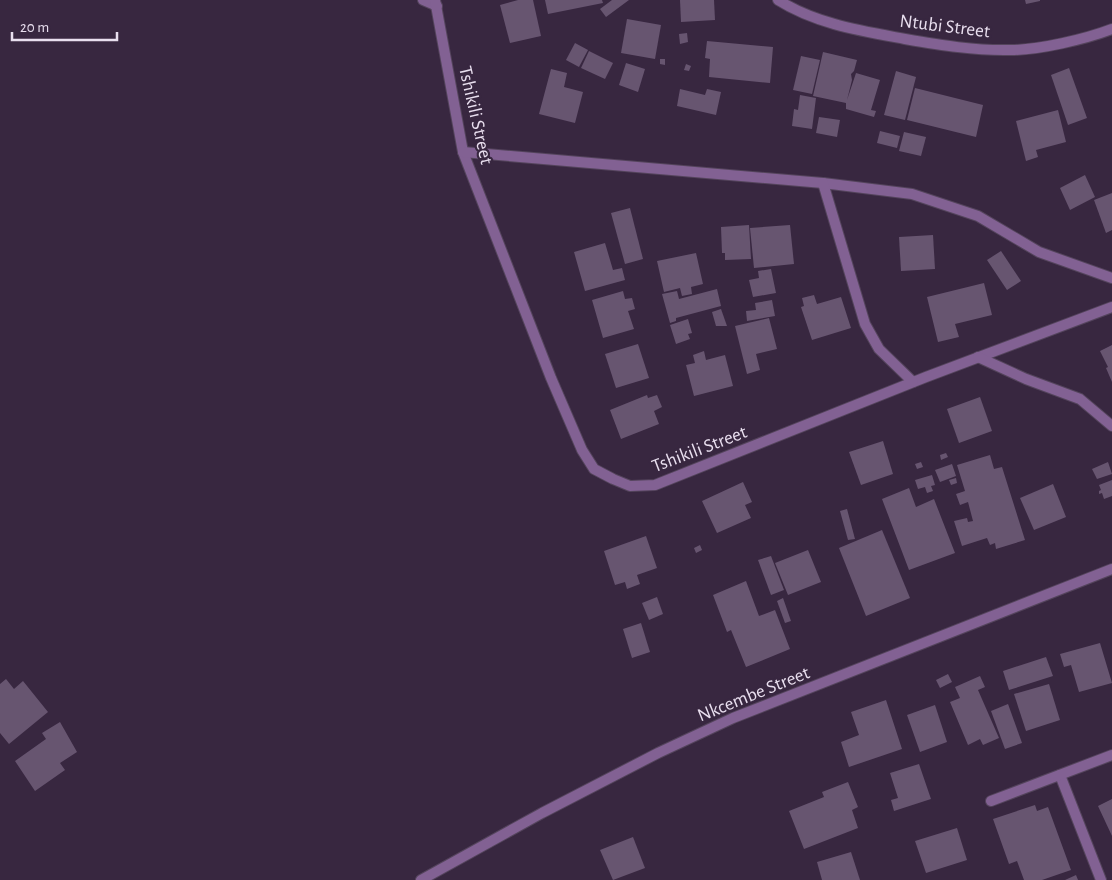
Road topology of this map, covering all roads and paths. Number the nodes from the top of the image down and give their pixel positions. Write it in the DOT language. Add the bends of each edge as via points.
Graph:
graph roads {
  1 [pos="423,0"];
  2 [pos="778,0"];
  3 [pos="436,3"];
  4 [pos="1112,29"];
  5 [pos="463,152"];
  6 [pos="822,183"];
  7 [pos="1112,278"];
  8 [pos="1112,307"];
  9 [pos="978,357"];
  10 [pos="913,382"];
  11 [pos="1112,426"];
  12 [pos="1112,569"];
  13 [pos="1112,755"];
  14 [pos="1060,775"];
  15 [pos="991,801"];
  16 [pos="421,880"];
  17 [pos="1100,880"];
  1 -- 3 [label="street"];
  2 -- 4 [label="street, Ntubi Street" via="794,10 835,24 950,46 1012,50 1059,44"];
  3 -- 5 [label="street, Tshikili Street"];
  5 -- 6 [label="street"];
  5 -- 10 [label="street, Tshikili Street" via="582,450 594,469 613,479 630,486 655,485"];
  6 -- 7 [label="street" via="912,194 978,216 1039,252"];
  6 -- 10 [label="street" via="865,324 879,349"];
  8 -- 9 [label="street, Tshikili Street"];
  9 -- 10 [label="street, Tshikili Street"];
  9 -- 11 [label="street" via="1080,399"];
  12 -- 16 [label="street, Nkcembe Street" via="733,718 542,813"];
  13 -- 14 [label="street"];
  14 -- 15 [label="street"];
  14 -- 17 [label="street"];
}
